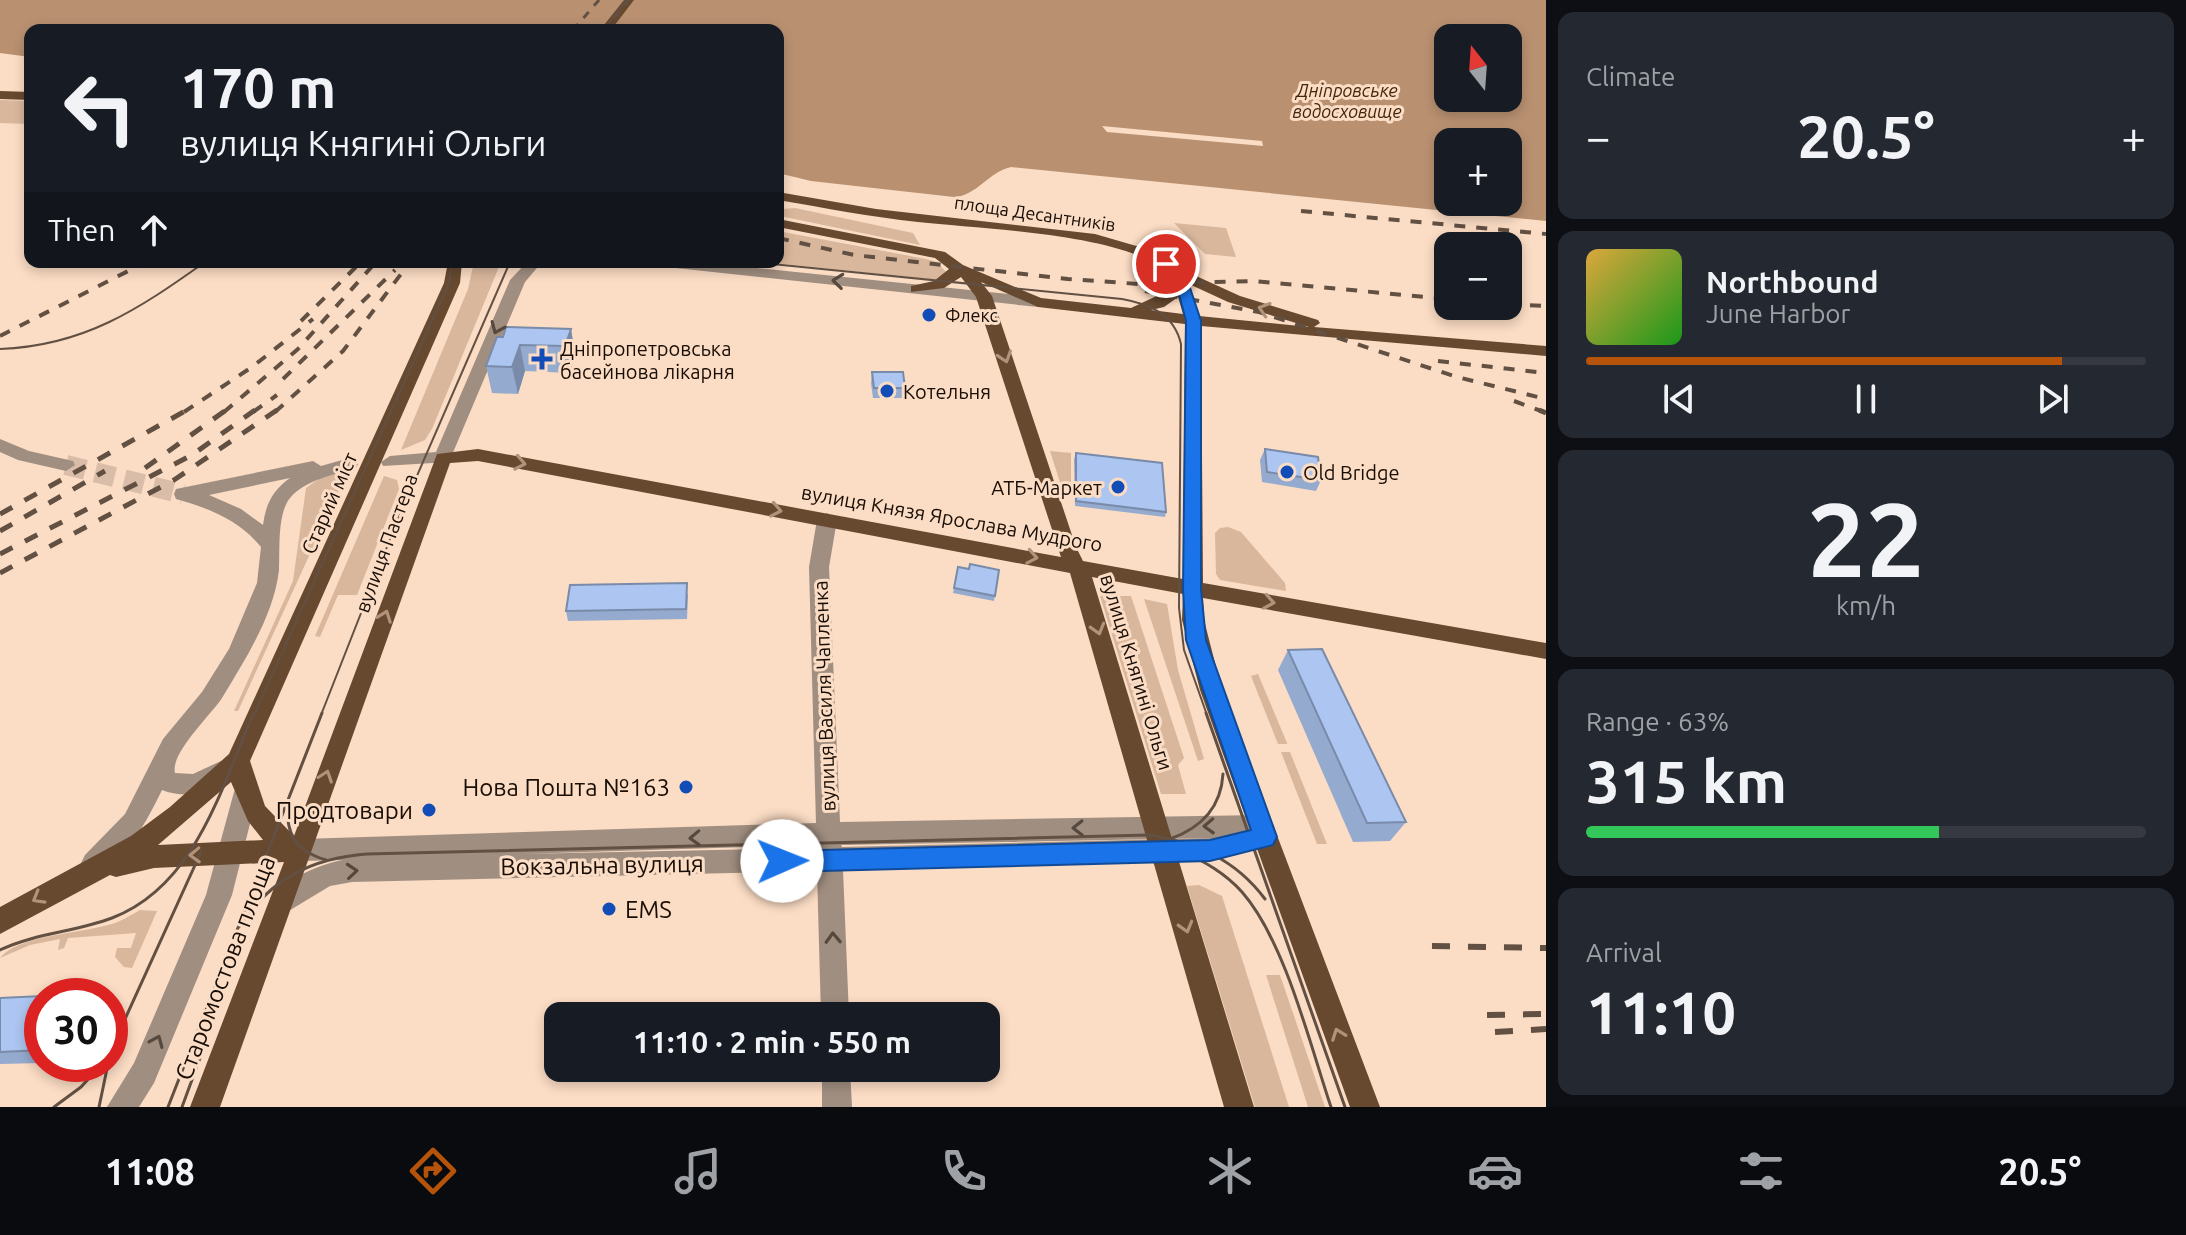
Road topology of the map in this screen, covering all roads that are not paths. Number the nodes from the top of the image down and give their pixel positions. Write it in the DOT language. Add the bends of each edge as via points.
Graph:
graph roads {
  1 [pos="629,0"];
  2 [pos="610,24"];
  3 [pos="0,85"];
  4 [pos="24,86"];
  5 [pos="0,95"];
  6 [pos="24,96"];
  7 [pos="784,197"];
  8 [pos="784,205"];
  9 [pos="823,205"];
  10 [pos="784,224"];
  11 [pos="1152,255"];
  12 [pos="956,266"];
  13 [pos="454,268"];
  14 [pos="529,268"];
  15 [pos="715,268"];
  16 [pos="1178,273"];
  17 [pos="916,289"];
  18 [pos="984,296"];
  19 [pos="1038,302"];
  20 [pos="1122,311"];
  21 [pos="1193,321"];
  22 [pos="1366,335"];
  23 [pos="1546,351"];
  24 [pos="0,445"];
  25 [pos="443,458"];
  26 [pos="390,462"];
  27 [pos="66,465"];
  28 [pos="827,520"];
  29 [pos="270,545"];
  30 [pos="1076,565"];
  31 [pos="1192,589"];
  32 [pos="1546,651"];
  33 [pos="238,761"];
  34 [pos="161,766"];
  35 [pos="246,792"];
  36 [pos="1263,832"];
  37 [pos="1160,839"];
  38 [pos="830,847"];
  39 [pos="301,850"];
  40 [pos="230,854"];
  41 [pos="78,877"];
  42 [pos="282,903"];
  43 [pos="0,921"];
  44 [pos="835,1002"];
  45 [pos="836,1082"];
  46 [pos="122,1107"];
  47 [pos="205,1107"];
  48 [pos="837,1107"];
  49 [pos="1239,1107"];
  50 [pos="1365,1107"];
  1 -- 2 [label="main road"];
  3 -- 4 [label="main road"];
  5 -- 6 [label="main road"];
  7 -- 9 [label="main road"];
  8 -- 9 [label="main road"];
  9 -- 11 [label="main road, площа Десантників" via="1095,238"];
  10 -- 12 [label="main road" via="940,255"];
  11 -- 16 [label="main road, площа Десантників"];
  11 -- 20 [label="main road" via="1169,275 1171,295 1150,307"];
  12 -- 17 [label="main road" via="947,281"];
  12 -- 18 [label="main road, вулиця Княгині Ольги"];
  12 -- 19 [label="main road"];
  13 -- 33 [label="main road, Старий міст"];
  14 -- 25 [label="street, вулиця Пастера, one-way" via="518,280"];
  17 -- 15 [label="street, one-way"];
  16 -- 21 [label="main road"];
  22 -- 16 [label="main road, площа Десантників, one-way" via="1261,308"];
  17 -- 18 [label="street"];
  18 -- 19 [label="street"];
  18 -- 30 [label="main road, вулиця Княгині Ольги, one-way"];
  19 -- 20 [label="main road"];
  20 -- 21 [label="main road"];
  21 -- 22 [label="main road"];
  21 -- 31 [label="main road"];
  22 -- 23 [label="main road"];
  24 -- 27 [label="street"];
  25 -- 26 [label="street"];
  25 -- 28 [label="main road, вулиця Князя Ярослава Мудрого, one-way" via="478,455"];
  39 -- 25 [label="main road, вулиця Пастера, one-way"];
  28 -- 30 [label="main road, вулиця Князя Ярослава Мудрого, one-way"];
  28 -- 38 [label="street, вулиця Василя Чапленка" via="819,567"];
  29 -- 29 [label="street" via="231,511 183,494 349,464 286,489 275,506"];
  29 -- 34 [label="street" via="267,583 239,652"];
  30 -- 31 [label="main road, вулиця Князя Ярослава Мудрого"];
  30 -- 37 [label="main road, вулиця Княгині Ольги, one-way"];
  31 -- 32 [label="main road, вулиця Князя Ярослава Мудрого, one-way"];
  31 -- 36 [label="main road" via="1200,657"];
  33 -- 34 [label="street" via="202,782 178,786 164,779"];
  33 -- 35 [label="main road, Старомостова площа"];
  33 -- 41 [label="main road, Старомостова площа" via="175,819"];
  34 -- 41 [label="street" via="134,822"];
  35 -- 39 [label="main road, Старомостова площа" via="276,837"];
  35 -- 40 [label="street"];
  36 -- 37 [label="street, Вокзальна вулиця" via="1218,850"];
  50 -- 36 [label="main road, one-way"];
  37 -- 38 [label="street, Вокзальна вулиця"];
  37 -- 49 [label="main road, вулиця Княгині Ольги, one-way"];
  38 -- 39 [label="street, Вокзальна вулиця, one-way"];
  42 -- 38 [label="street, Вокзальна вулиця, one-way" via="325,875 352,870"];
  44 -- 38 [label="street, вулиця Василя Чапленка, one-way"];
  39 -- 40 [label="main road, Старомостова площа"];
  39 -- 42 [label="main road, Старомостова площа"];
  40 -- 41 [label="main road, Старомостова площа, one-way" via="154,857"];
  46 -- 40 [label="street, one-way" via="144,1073 219,895"];
  41 -- 43 [label="main road, Старомостова площа, one-way"];
  42 -- 47 [label="main road, Старомостова площа"];
  45 -- 48 [label="street"];
}
